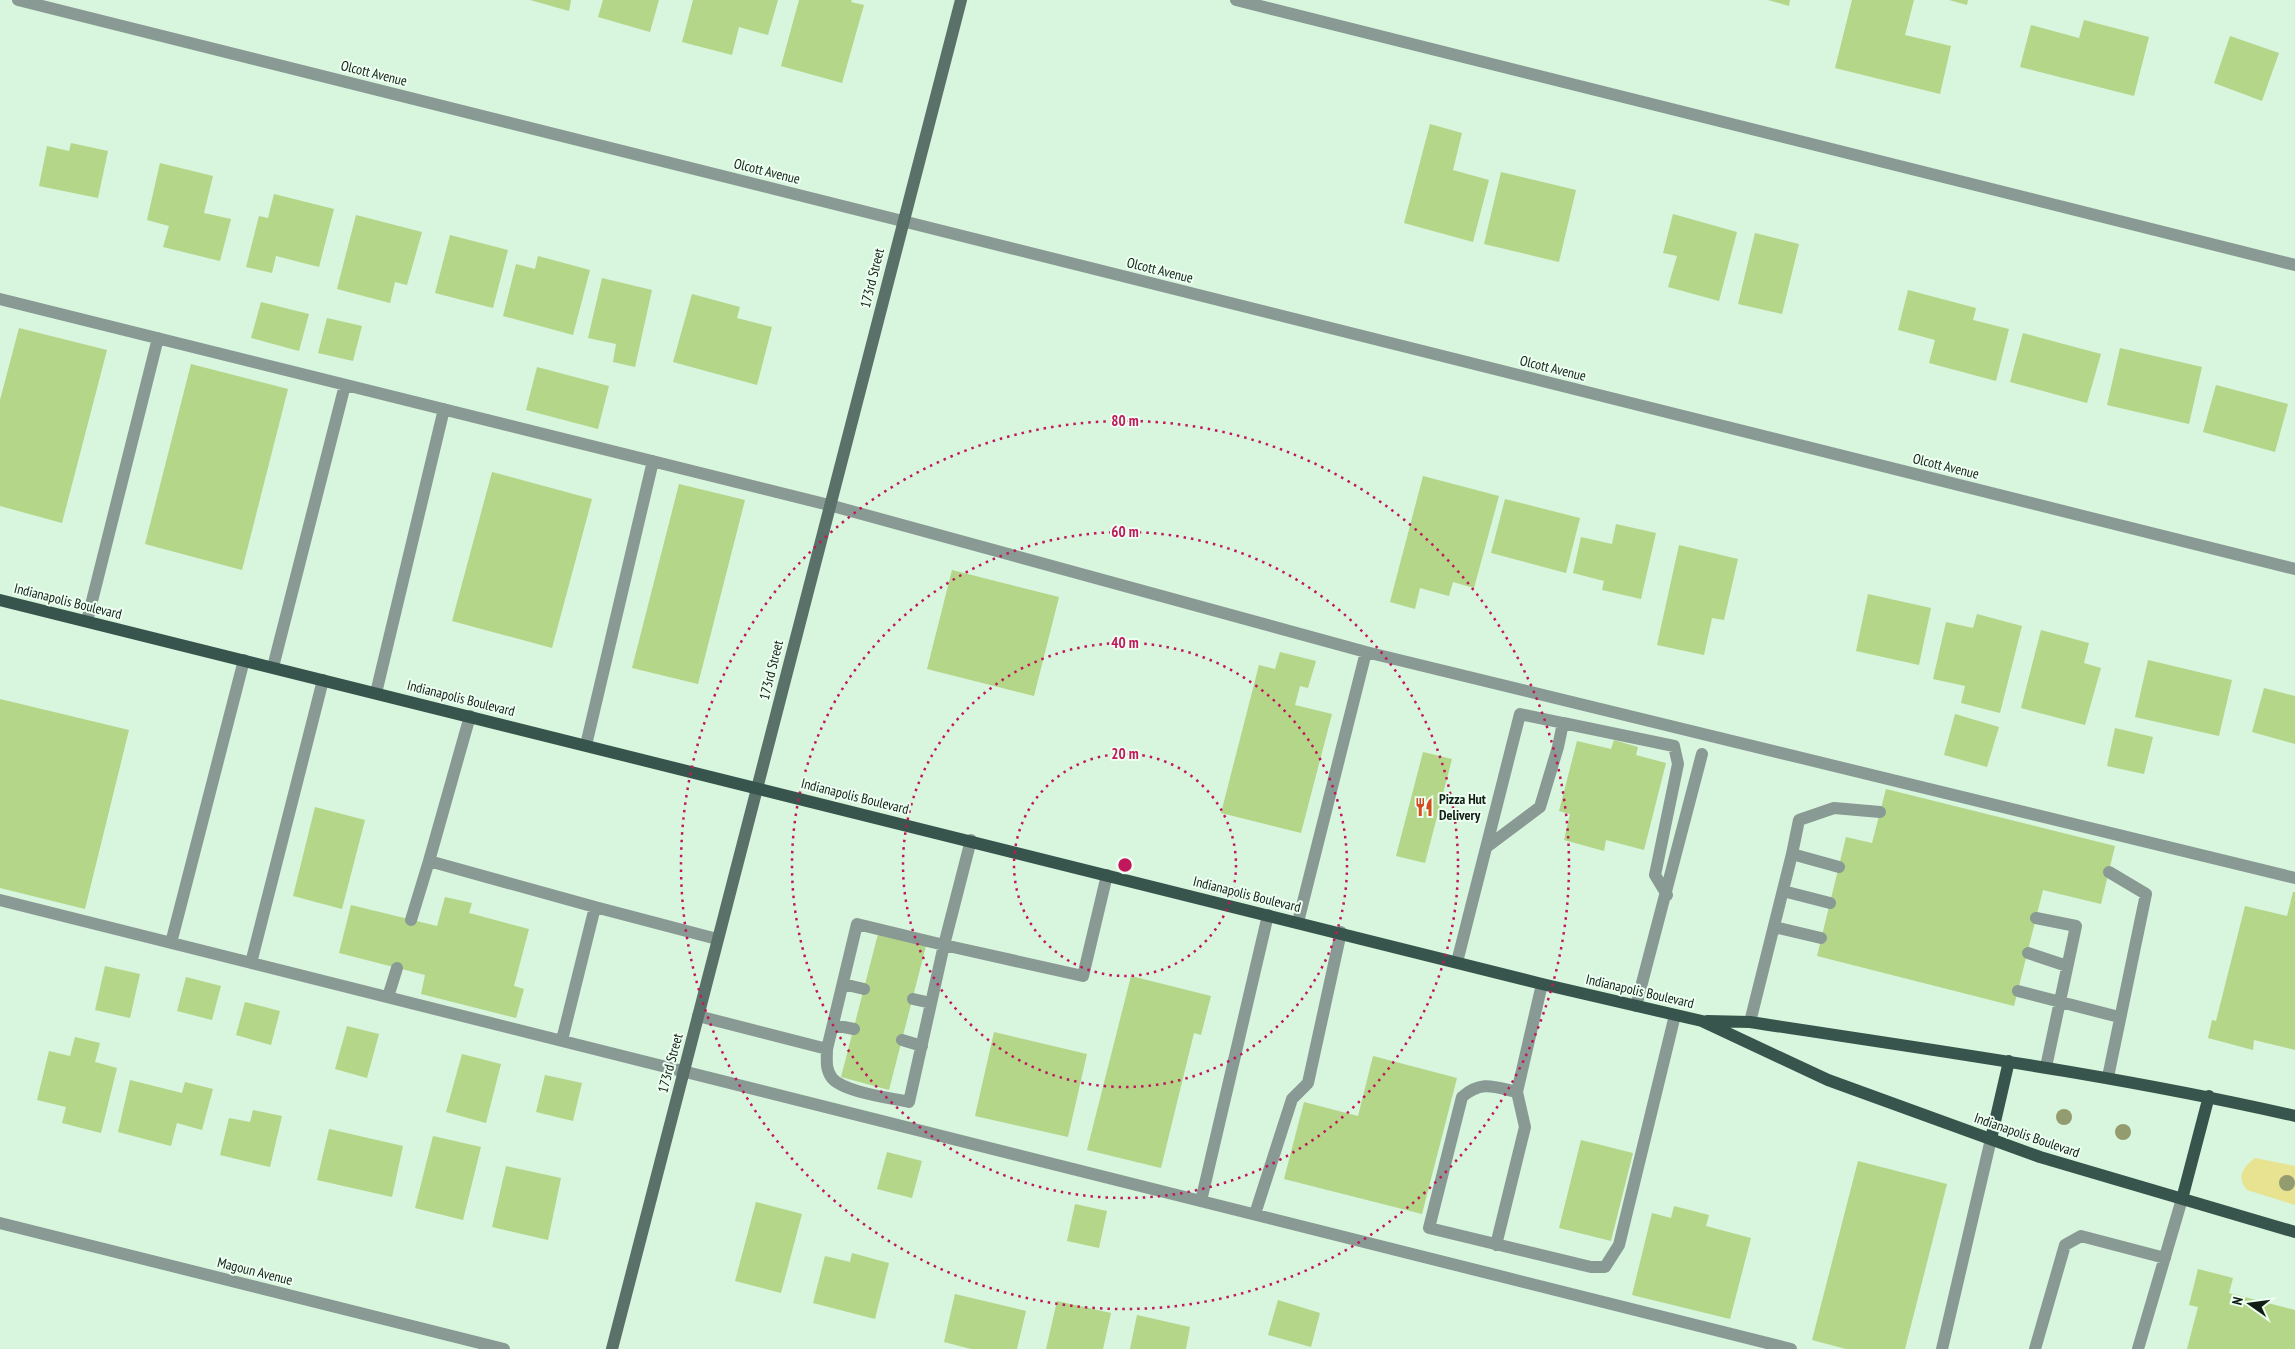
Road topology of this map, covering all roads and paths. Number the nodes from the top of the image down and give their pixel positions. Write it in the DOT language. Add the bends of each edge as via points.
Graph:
graph roads {
  1 [pos="18,0"];
  2 [pos="961,0"];
  3 [pos="1236,0"];
  4 [pos="903,221"];
  5 [pos="2295,265"];
  6 [pos="0,300"];
  7 [pos="158,338"];
  8 [pos="345,385"];
  9 [pos="444,409"];
  10 [pos="653,461"];
  11 [pos="829,505"];
  12 [pos="2295,569"];
  13 [pos="0,600"];
  14 [pos="87,621"];
  15 [pos="1366,652"];
  16 [pos="244,660"];
  17 [pos="273,667"];
  18 [pos="323,680"];
  19 [pos="376,693"];
  20 [pos="470,716"];
  21 [pos="1562,723"];
  22 [pos="586,745"];
  23 [pos="1702,754"];
  24 [pos="756,787"];
  25 [pos="1880,812"];
  26 [pos="970,840"];
  27 [pos="1488,846"];
  28 [pos="1792,854"];
  29 [pos="429,861"];
  30 [pos="1839,867"];
  31 [pos="2109,872"];
  32 [pos="1107,875"];
  33 [pos="2295,878"];
  34 [pos="1783,891"];
  35 [pos="1667,895"];
  36 [pos="0,900"];
  37 [pos="1830,903"];
  38 [pos="595,907"];
  39 [pos="1268,915"];
  40 [pos="2036,918"];
  41 [pos="411,920"];
  42 [pos="1298,922"];
  43 [pos="1774,927"];
  44 [pos="1341,932"];
  45 [pos="1821,938"];
  46 [pos="717,939"];
  47 [pos="171,943"];
  48 [pos="944,945"];
  49 [pos="2028,953"];
  50 [pos="1457,962"];
  51 [pos="251,963"];
  52 [pos="2067,966"];
  53 [pos="397,968"];
  54 [pos="843,984"];
  55 [pos="1542,984"];
  56 [pos="864,989"];
  57 [pos="2018,991"];
  58 [pos="388,997"];
  59 [pos="912,999"];
  60 [pos="2060,1002"];
  61 [pos="931,1003"];
  62 [pos="1636,1006"];
  63 [pos="1675,1015"];
  64 [pos="698,1016"];
  65 [pos="2119,1017"];
  66 [pos="1702,1021"];
  67 [pos="1750,1022"];
  68 [pos="833,1025"];
  69 [pos="854,1029"];
  70 [pos="562,1040"];
  71 [pos="902,1040"];
  72 [pos="922,1046"];
  73 [pos="827,1049"];
  74 [pos="2010,1062"];
  75 [pos="2046,1067"];
  76 [pos="684,1071"];
  77 [pos="2108,1077"];
  78 [pos="1517,1092"];
  79 [pos="2209,1096"];
  80 [pos="2293,1112"];
  81 [pos="1991,1140"];
  82 [pos="2182,1199"];
  83 [pos="1202,1201"];
  84 [pos="1255,1214"];
  85 [pos="0,1223"];
  86 [pos="2295,1232"];
  87 [pos="1496,1244"];
  88 [pos="2165,1258"];
  89 [pos="504,1349"];
  90 [pos="612,1349"];
  91 [pos="1791,1349"];
  92 [pos="1942,1349"];
  93 [pos="2035,1349"];
  94 [pos="2138,1349"];
  1 -- 4 [label="street, Olcott Avenue"];
  2 -- 4 [label="street, 173rd Street"];
  3 -- 5 [label="street"];
  4 -- 11 [label="street, 173rd Street"];
  4 -- 12 [label="street, Olcott Avenue"];
  6 -- 7 [label="street"];
  7 -- 8 [label="street"];
  7 -- 14 [label="street"];
  8 -- 9 [label="street"];
  8 -- 17 [label="street"];
  9 -- 10 [label="street"];
  9 -- 19 [label="street"];
  10 -- 11 [label="street"];
  10 -- 22 [label="street"];
  11 -- 15 [label="street"];
  11 -- 24 [label="street, 173rd Street"];
  13 -- 14 [label="main road, Indianapolis Boulevard"];
  14 -- 16 [label="main road, Indianapolis Boulevard"];
  15 -- 33 [label="street"];
  15 -- 42 [label="street"];
  16 -- 17 [label="main road, Indianapolis Boulevard"];
  16 -- 47 [label="street"];
  17 -- 18 [label="main road, Indianapolis Boulevard"];
  18 -- 19 [label="main road, Indianapolis Boulevard"];
  18 -- 51 [label="street"];
  19 -- 20 [label="main road, Indianapolis Boulevard"];
  20 -- 22 [label="main road, Indianapolis Boulevard"];
  20 -- 29 [label="street"];
  21 -- 27 [label="street" via="1540,807"];
  21 -- 27 [label="street" via="1520,714"];
  21 -- 35 [label="street" via="1674,746 1678,764 1655,875"];
  22 -- 24 [label="main road, Indianapolis Boulevard"];
  23 -- 35 [label="street"];
  24 -- 26 [label="main road, Indianapolis Boulevard"];
  24 -- 46 [label="street, 173rd Street"];
  25 -- 28 [label="street" via="1834,808 1799,820"];
  26 -- 32 [label="main road, Indianapolis Boulevard"];
  26 -- 48 [label="street"];
  27 -- 50 [label="street"];
  28 -- 30 [label="street"];
  28 -- 34 [label="street"];
  29 -- 38 [label="street"];
  29 -- 41 [label="street"];
  31 -- 65 [label="street" via="2146,894"];
  32 -- 39 [label="main road, Indianapolis Boulevard"];
  32 -- 48 [label="street" via="1083,976"];
  34 -- 37 [label="street"];
  34 -- 43 [label="street"];
  35 -- 62 [label="street"];
  36 -- 47 [label="street"];
  38 -- 46 [label="street"];
  38 -- 70 [label="street"];
  39 -- 42 [label="main road, Indianapolis Boulevard"];
  39 -- 83 [label="street"];
  40 -- 52 [label="street" via="2076,926"];
  42 -- 44 [label="main road, Indianapolis Boulevard"];
  43 -- 45 [label="street"];
  43 -- 67 [label="street"];
  44 -- 50 [label="main road, Indianapolis Boulevard"];
  44 -- 84 [label="street" via="1308,1084 1292,1099"];
  46 -- 64 [label="street, 173rd Street"];
  47 -- 51 [label="street"];
  48 -- 54 [label="street" via="858,924"];
  48 -- 61 [label="street"];
  49 -- 52 [label="street"];
  50 -- 55 [label="main road, Indianapolis Boulevard"];
  51 -- 58 [label="street"];
  52 -- 60 [label="street"];
  53 -- 58 [label="street"];
  54 -- 56 [label="street"];
  54 -- 68 [label="street"];
  55 -- 62 [label="main road, Indianapolis Boulevard"];
  55 -- 78 [label="street"];
  57 -- 60 [label="street"];
  58 -- 70 [label="street"];
  59 -- 61 [label="street"];
  60 -- 65 [label="street"];
  60 -- 75 [label="street"];
  61 -- 72 [label="street"];
  62 -- 63 [label="main road, Indianapolis Boulevard"];
  63 -- 66 [label="main road, Indianapolis Boulevard"];
  63 -- 87 [label="street" via="1618,1246 1605,1267 1591,1267"];
  64 -- 73 [label="street"];
  64 -- 76 [label="street, 173rd Street"];
  65 -- 77 [label="street"];
  66 -- 67 [label="main road, Indianapolis Boulevard"];
  66 -- 81 [label="main road, Indianapolis Boulevard" via="1828,1080"];
  67 -- 74 [label="main road, Indianapolis Boulevard"];
  68 -- 69 [label="street"];
  68 -- 73 [label="street"];
  70 -- 76 [label="street"];
  71 -- 72 [label="street"];
  72 -- 73 [label="street" via="909,1102 842,1086 832,1078 826,1066"];
  74 -- 75 [label="main road, Indianapolis Boulevard"];
  74 -- 81 [label="main road"];
  75 -- 77 [label="main road, Indianapolis Boulevard"];
  76 -- 83 [label="street"];
  76 -- 90 [label="street, 173rd Street"];
  77 -- 79 [label="main road, Indianapolis Boulevard"];
  78 -- 87 [label="street" via="1525,1127"];
  78 -- 87 [label="street" via="1485,1085 1462,1097 1429,1228"];
  79 -- 80 [label="main road, Indianapolis Boulevard"];
  79 -- 82 [label="main road"];
  81 -- 82 [label="main road, Indianapolis Boulevard"];
  81 -- 92 [label="street"];
  82 -- 86 [label="main road, Indianapolis Boulevard"];
  82 -- 88 [label="street"];
  83 -- 84 [label="street"];
  84 -- 91 [label="street"];
  85 -- 89 [label="street, Magoun Avenue"];
  88 -- 93 [label="street" via="2081,1236 2065,1245"];
  88 -- 94 [label="street"];
}
